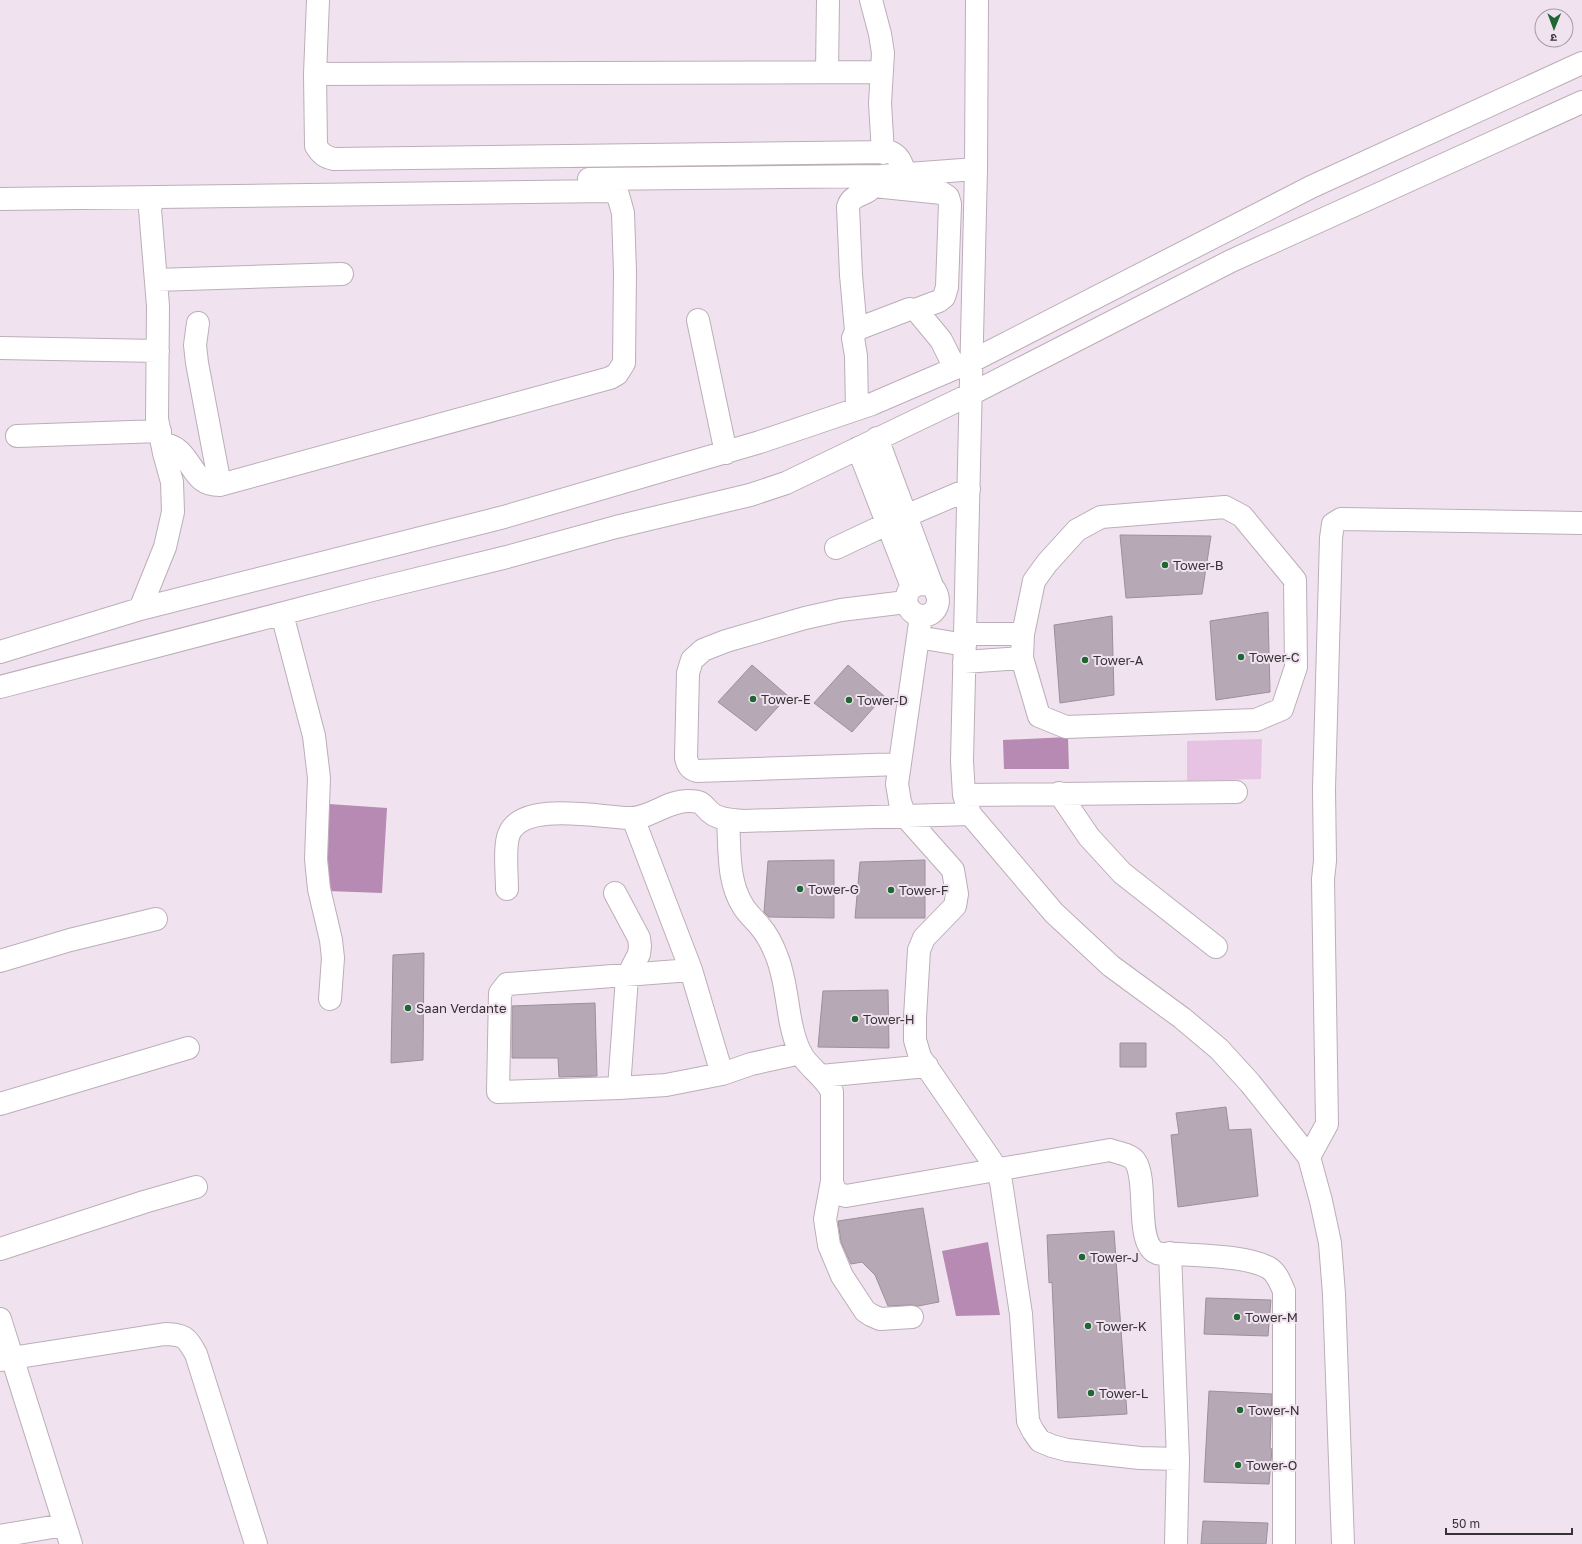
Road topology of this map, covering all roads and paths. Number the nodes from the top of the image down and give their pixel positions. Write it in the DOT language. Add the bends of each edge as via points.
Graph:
graph roads {
  1 [pos="318,0"];
  2 [pos="828,0"];
  3 [pos="871,0"];
  4 [pos="977,0"];
  5 [pos="1582,63"];
  6 [pos="827,72"];
  7 [pos="882,72"];
  8 [pos="315,74"];
  9 [pos="1582,102"];
  10 [pos="883,152"];
  11 [pos="976,169"];
  12 [pos="905,174"];
  13 [pos="578,179"];
  14 [pos="873,179"];
  15 [pos="153,198"];
  16 [pos="0,199"];
  17 [pos="342,274"];
  18 [pos="156,280"];
  19 [pos="915,310"];
  20 [pos="698,320"];
  21 [pos="198,323"];
  22 [pos="856,331"];
  23 [pos="0,348"];
  24 [pos="158,351"];
  25 [pos="963,364"];
  26 [pos="971,394"];
  27 [pos="857,409"];
  28 [pos="17,436"];
  29 [pos="161,437"];
  30 [pos="868,443"];
  31 [pos="726,453"];
  32 [pos="220,485"];
  33 [pos="969,489"];
  34 [pos="897,520"];
  35 [pos="1582,523"];
  36 [pos="836,548"];
  37 [pos="918,598"];
  38 [pos="140,609"];
  39 [pos="282,614"];
  40 [pos="1023,634"];
  41 [pos="918,637"];
  42 [pos="965,647"];
  43 [pos="0,652"];
  44 [pos="1022,658"];
  45 [pos="0,687"];
  46 [pos="900,764"];
  47 [pos="692,770"];
  48 [pos="1236,792"];
  49 [pos="1059,793"];
  50 [pos="703,803"];
  51 [pos="967,804"];
  52 [pos="905,816"];
  53 [pos="633,818"];
  54 [pos="728,820"];
  55 [pos="507,889"];
  56 [pos="615,893"];
  57 [pos="156,919"];
  58 [pos="1216,947"];
  59 [pos="0,961"];
  60 [pos="691,970"];
  61 [pos="628,975"];
  62 [pos="330,999"];
  63 [pos="188,1048"];
  64 [pos="801,1053"];
  65 [pos="927,1066"];
  66 [pos="722,1074"];
  67 [pos="821,1076"];
  68 [pos="618,1088"];
  69 [pos="0,1104"];
  70 [pos="1309,1157"];
  71 [pos="997,1169"];
  72 [pos="832,1181"];
  73 [pos="196,1186"];
  74 [pos="0,1249"];
  75 [pos="1170,1253"];
  76 [pos="912,1317"];
  77 [pos="0,1319"];
  78 [pos="6,1359"];
  79 [pos="1178,1459"];
  80 [pos="67,1534"];
  81 [pos="0,1536"];
  82 [pos="256,1544"];
  83 [pos="1176,1544"];
  84 [pos="1284,1544"];
  85 [pos="1343,1544"];
  1 -- 8 [label="street"];
  2 -- 6 [label="street"];
  3 -- 7 [label="street" via="883,53"];
  4 -- 11 [label="street"];
  5 -- 25 [label="street" via="1311,187"];
  6 -- 7 [label="street"];
  6 -- 8 [label="street"];
  7 -- 10 [label="street" via="880,103"];
  8 -- 10 [label="street" via="316,146 320,153 334,159"];
  9 -- 26 [label="street" via="1231,261"];
  10 -- 12 [label="street" via="895,154 901,161"];
  10 -- 14 [label="street" via="875,155 866,167"];
  11 -- 12 [label="street"];
  11 -- 25 [label="street"];
  12 -- 14 [label="street"];
  13 -- 14 [label="street"];
  14 -- 19 [label="street" via="942,193 948,197 950,204 947,288 944,297 939,301"];
  14 -- 22 [label="street" via="869,191 849,201 848,207"];
  15 -- 16 [label="street"];
  15 -- 18 [label="street" via="150,209"];
  15 -- 32 [label="street" via="609,191 618,195 624,213 624,363 617,374"];
  17 -- 18 [label="street"];
  18 -- 24 [label="street"];
  19 -- 22 [label="street" via="907,310"];
  19 -- 25 [label="street"];
  20 -- 31 [label="street"];
  21 -- 32 [label="street" via="195,345 197,363"];
  22 -- 27 [label="street" via="853,338"];
  23 -- 24 [label="street"];
  24 -- 29 [label="street" via="157,419"];
  25 -- 26 [label="street"];
  25 -- 27 [label="street"];
  26 -- 30 [label="street"];
  26 -- 33 [label="street"];
  27 -- 31 [label="street"];
  28 -- 29 [label="street"];
  29 -- 32 [label="street" via="178,450 202,481 209,485"];
  29 -- 38 [label="street" via="172,482 173,512 165,547"];
  30 -- 34 [label="street"];
  30 -- 39 [label="street" via="786,483 750,494"];
  31 -- 38 [label="street" via="504,517"];
  33 -- 34 [label="street"];
  33 -- 42 [label="street"];
  34 -- 36 [label="street"];
  34 -- 37 [label="street"];
  35 -- 70 [label="street" via="1341,519 1333,524 1323,879 1328,1124"];
  37 -- 41 [label="street"];
  37 -- 47 [label="street" via="805,618 703,650 692,660 688,673 686,758"];
  38 -- 43 [label="street"];
  39 -- 45 [label="street"];
  39 -- 62 [label="street" via="317,752 319,778 316,859 319,889 333,958"];
  40 -- 42 [label="street"];
  40 -- 44 [label="street"];
  40 -- 44 [label="street" via="1034,581 1077,530 1101,517 1225,507 1242,516 1295,580 1296,667 1282,709 1256,720 1066,727 1039,716"];
  41 -- 42 [label="street"];
  41 -- 46 [label="street"];
  42 -- 44 [label="street"];
  42 -- 51 [label="street" via="962,761"];
  46 -- 47 [label="street"];
  46 -- 52 [label="street" via="897,784"];
  47 -- 50 [label="street"];
  48 -- 49 [label="street"];
  49 -- 51 [label="street"];
  49 -- 58 [label="street" via="1089,837 1122,873"];
  50 -- 53 [label="street" via="688,800"];
  50 -- 54 [label="street" via="713,814"];
  51 -- 52 [label="street"];
  51 -- 70 [label="street" via="1054,913 1111,966 1182,1018 1219,1049 1250,1082"];
  52 -- 54 [label="street"];
  52 -- 65 [label="street" via="953,870 957,894 955,906 924,938 919,950 915,1040 920,1057"];
  53 -- 55 [label="street" via="551,812 515,824 507,842"];
  53 -- 60 [label="street"];
  54 -- 64 [label="street" via="732,879 736,894 777,955 795,1037"];
  56 -- 61 [label="street" via="639,938 639,954"];
  57 -- 59 [label="street" via="70,940"];
  60 -- 61 [label="street"];
  60 -- 66 [label="street"];
  61 -- 68 [label="street"];
  61 -- 68 [label="street" via="507,984 500,992 498,1092"];
  63 -- 69 [label="street"];
  64 -- 66 [label="street" via="751,1064"];
  64 -- 67 [label="street"];
  65 -- 67 [label="street"];
  65 -- 71 [label="street"];
  66 -- 68 [label="street" via="666,1085"];
  67 -- 72 [label="street" via="829,1085 833,1100"];
  70 -- 85 [label="street" via="1322,1201 1330,1243"];
  71 -- 72 [label="street" via="846,1196 835,1191"];
  71 -- 75 [label="street" via="1110,1150 1125,1155 1134,1160 1140,1176 1145,1232 1149,1246 1157,1253"];
  71 -- 79 [label="street" via="1021,1314 1028,1421 1033,1431 1040,1441 1067,1450 1140,1458"];
  72 -- 76 [label="street" via="825,1219 829,1245 842,1276 865,1311 871,1315 880,1319"];
  73 -- 74 [label="street"];
  75 -- 79 [label="street"];
  75 -- 84 [label="street" via="1248,1261 1269,1268 1278,1277 1284,1290"];
  77 -- 78 [label="street"];
  78 -- 80 [label="street"];
  78 -- 82 [label="street" via="165,1334 180,1335 189,1342 196,1354"];
  79 -- 83 [label="street"];
  80 -- 81 [label="street"];
}
